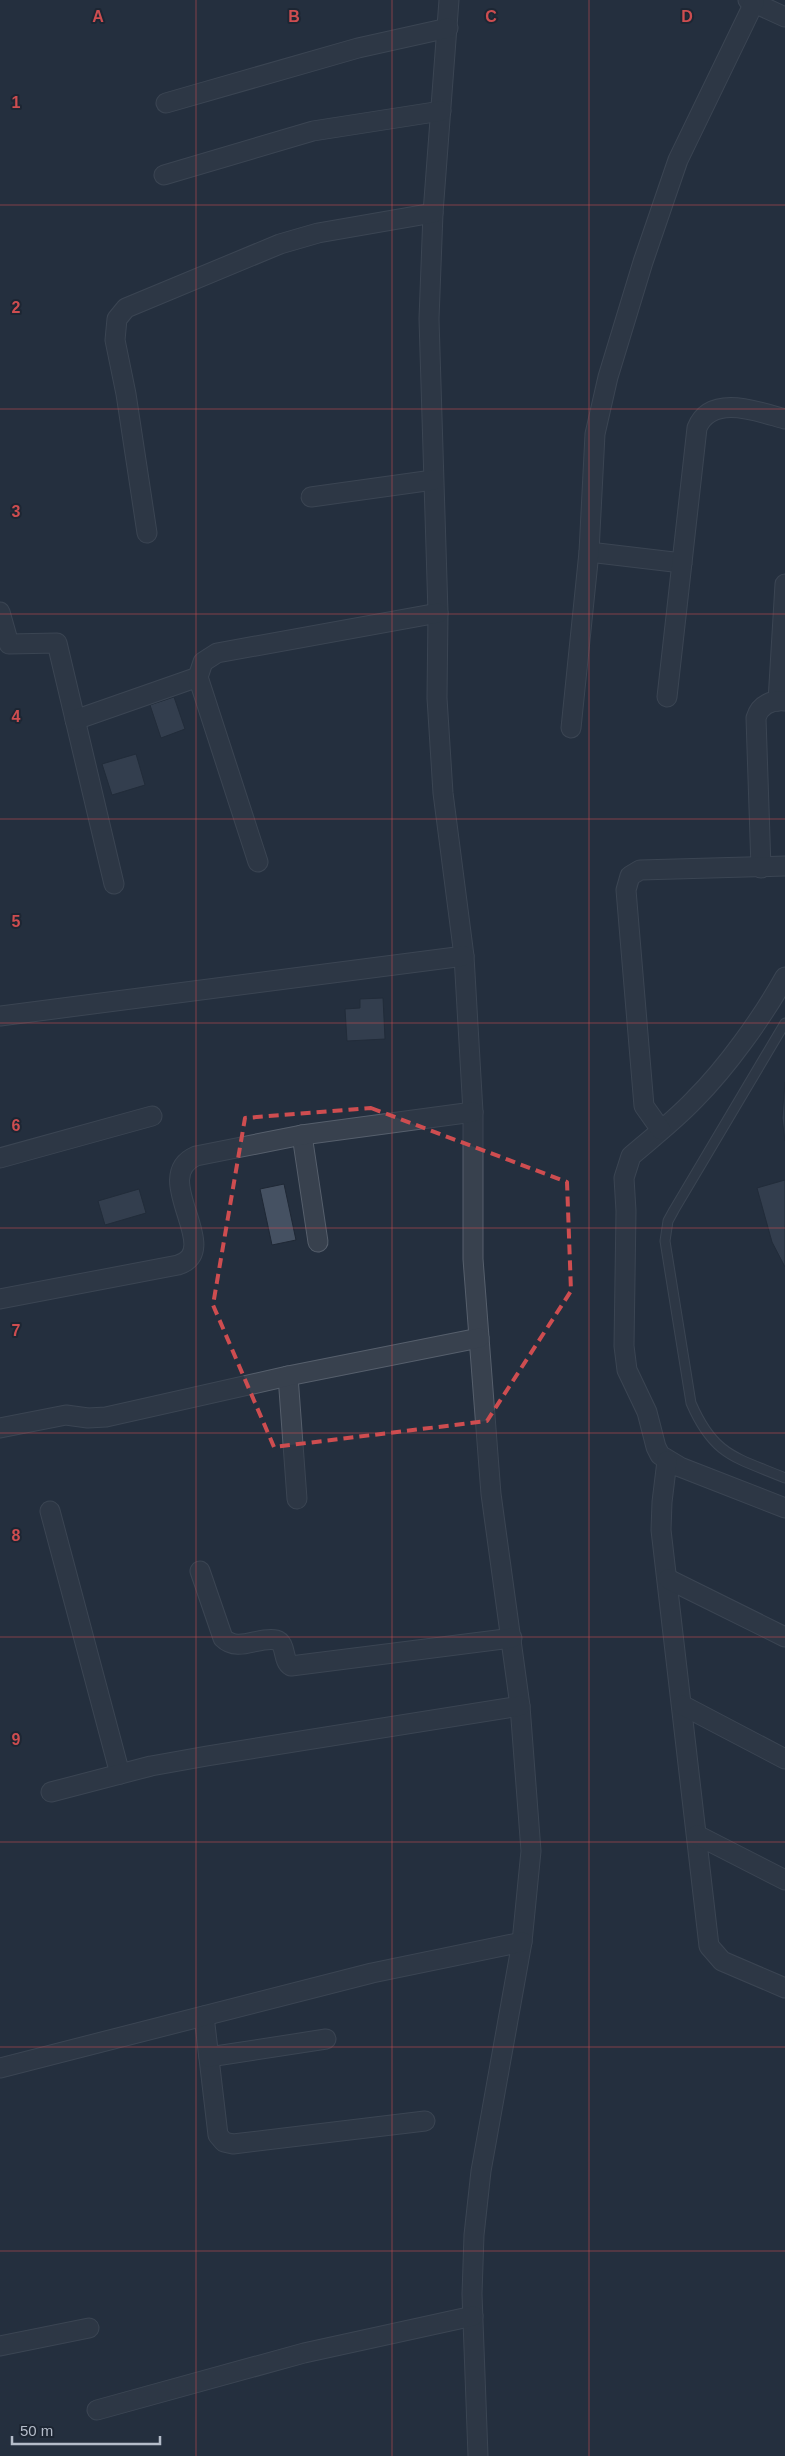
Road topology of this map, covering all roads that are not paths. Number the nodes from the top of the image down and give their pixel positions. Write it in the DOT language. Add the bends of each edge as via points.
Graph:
graph roads {
  1 [pos="449,0"];
  2 [pos="751,1"];
  3 [pos="785,17"];
  4 [pos="448,28"];
  5 [pos="166,104"];
  6 [pos="441,111"];
  7 [pos="164,175"];
  8 [pos="433,213"];
  9 [pos="785,419"];
  10 [pos="433,480"];
  11 [pos="311,497"];
  12 [pos="146,533"];
  13 [pos="589,552"];
  14 [pos="682,563"];
  15 [pos="785,584"];
  16 [pos="0,612"];
  17 [pos="438,613"];
  18 [pos="198,677"];
  19 [pos="667,698"];
  20 [pos="781,701"];
  21 [pos="75,720"];
  22 [pos="571,728"];
  23 [pos="258,862"];
  24 [pos="785,866"];
  25 [pos="761,868"];
  26 [pos="114,884"];
  27 [pos="464,956"];
  28 [pos="785,977"];
  29 [pos="0,1016"];
  30 [pos="785,1023"];
  31 [pos="473,1112"];
  32 [pos="152,1116"];
  33 [pos="661,1130"];
  34 [pos="302,1135"];
  35 [pos="0,1158"];
  36 [pos="318,1242"];
  37 [pos="0,1299"];
  38 [pos="479,1338"];
  39 [pos="288,1376"];
  40 [pos="0,1428"];
  41 [pos="667,1461"];
  42 [pos="785,1478"];
  43 [pos="297,1499"];
  44 [pos="785,1508"];
  45 [pos="50,1511"];
  46 [pos="200,1570"];
  47 [pos="668,1579"];
  48 [pos="785,1637"];
  49 [pos="512,1638"];
  50 [pos="682,1705"];
  51 [pos="520,1706"];
  52 [pos="785,1759"];
  53 [pos="120,1774"];
  54 [pos="51,1792"];
  55 [pos="697,1835"];
  56 [pos="785,1880"];
  57 [pos="522,1942"];
  58 [pos="785,1988"];
  59 [pos="204,2016"];
  60 [pos="326,2039"];
  61 [pos="209,2057"];
  62 [pos="0,2068"];
  63 [pos="425,2121"];
  64 [pos="473,2316"];
  65 [pos="89,2328"];
  66 [pos="0,2346"];
  67 [pos="97,2410"];
  68 [pos="478,2456"];
  1 -- 4 [label="street"];
  2 -- 3 [label="street"];
  2 -- 13 [label="street" via="678,160 608,376 595,434"];
  4 -- 5 [label="street" via="358,48"];
  4 -- 6 [label="street"];
  6 -- 7 [label="street" via="313,132"];
  6 -- 8 [label="street"];
  8 -- 10 [label="street" via="429,319"];
  8 -- 12 [label="street" via="318,233 280,244 126,308 121,313 117,319 116,340"];
  9 -- 14 [label="street" via="733,407 714,411 700,420"];
  10 -- 11 [label="street"];
  10 -- 17 [label="street"];
  13 -- 14 [label="street"];
  13 -- 22 [label="street"];
  14 -- 19 [label="street"];
  15 -- 20 [label="street"];
  16 -- 21 [label="street" via="9,644 57,643"];
  17 -- 18 [label="street" via="217,653 203,662"];
  17 -- 27 [label="street" via="437,698 444,793"];
  18 -- 21 [label="street"];
  18 -- 23 [label="street"];
  20 -- 25 [label="street" via="762,707 756,718"];
  21 -- 26 [label="street"];
  24 -- 25 [label="street"];
  25 -- 33 [label="street" via="640,870 634,872 627,882 644,1106"];
  27 -- 29 [label="street"];
  27 -- 31 [label="street"];
  28 -- 33 [label="street" via="710,1083"];
  30 -- 42 [label="lane" via="674,1210 668,1221 665,1241 691,1403 699,1423 716,1445 728,1454"];
  31 -- 34 [label="street"];
  31 -- 38 [label="street" via="473,1259"];
  32 -- 35 [label="street"];
  33 -- 41 [label="street" via="631,1156 625,1171 624,1346 627,1370 647,1412 656,1448"];
  34 -- 36 [label="street"];
  34 -- 37 [label="street" via="205,1154 184,1164 178,1180 194,1242 192,1256 185,1263"];
  38 -- 39 [label="street"];
  38 -- 49 [label="street" via="491,1494"];
  39 -- 40 [label="street" via="106,1417 66,1415"];
  39 -- 43 [label="street"];
  41 -- 44 [label="street"];
  41 -- 47 [label="street" via="661,1530"];
  45 -- 53 [label="street"];
  46 -- 49 [label="street" via="223,1638 235,1644 279,1641 291,1666"];
  47 -- 48 [label="street"];
  47 -- 50 [label="street"];
  49 -- 51 [label="street"];
  50 -- 52 [label="street"];
  50 -- 55 [label="street"];
  51 -- 53 [label="street" via="207,1756"];
  51 -- 57 [label="street" via="531,1851"];
  53 -- 54 [label="street"];
  55 -- 56 [label="street"];
  55 -- 58 [label="street" via="709,1946 722,1961"];
  57 -- 59 [label="street" via="372,1973"];
  57 -- 64 [label="street" via="480,2171 474,2235"];
  59 -- 61 [label="street"];
  59 -- 62 [label="street"];
  60 -- 61 [label="street"];
  61 -- 63 [label="street" via="218,2135 224,2142 233,2144"];
  64 -- 67 [label="street" via="304,2353"];
  64 -- 68 [label="street"];
  65 -- 66 [label="street"];
}
